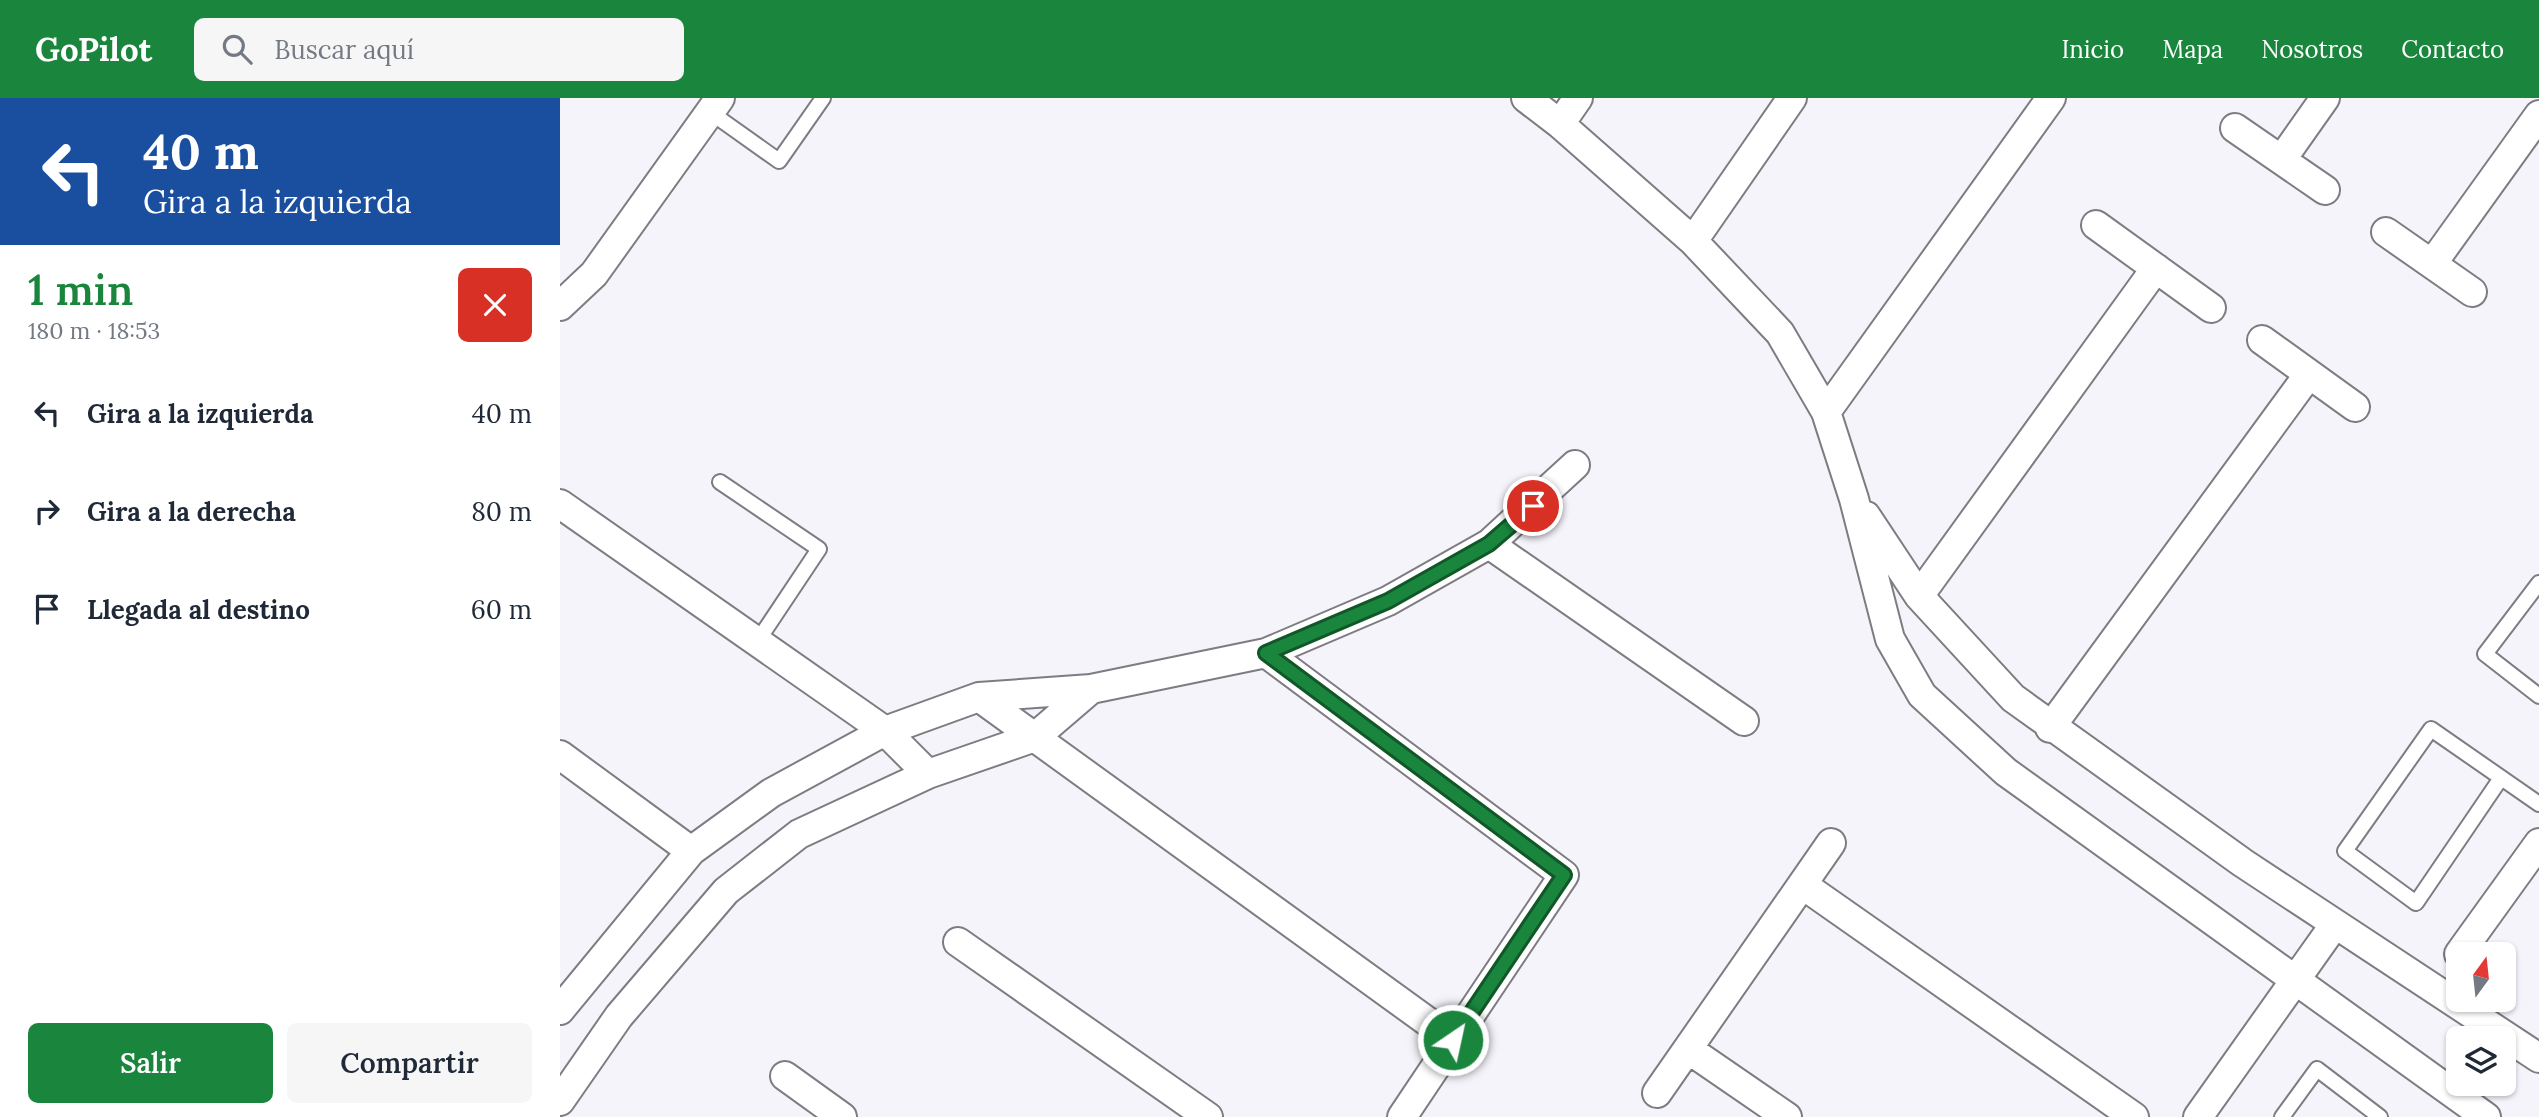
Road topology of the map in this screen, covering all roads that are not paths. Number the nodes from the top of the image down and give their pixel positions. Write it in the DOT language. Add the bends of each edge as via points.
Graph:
graph roads {
  1 [pos="823,98"];
  2 [pos="1526,98"];
  3 [pos="1578,98"];
  4 [pos="1791,98"];
  5 [pos="2051,98"];
  6 [pos="2325,98"];
  7 [pos="715,105"];
  8 [pos="2539,115"];
  9 [pos="1560,124"];
  10 [pos="2235,128"];
  11 [pos="2282,159"];
  12 [pos="2325,190"];
  13 [pos="2096,225"];
  14 [pos="2386,232"];
  15 [pos="1693,241"];
  16 [pos="2432,264"];
  17 [pos="2155,268"];
  18 [pos="2472,292"];
  19 [pos="560,306"];
  20 [pos="2211,308"];
  21 [pos="2262,340"];
  22 [pos="2309,374"];
  23 [pos="2355,407"];
  24 [pos="1826,412"];
  25 [pos="1575,465"];
  26 [pos="720,482"];
  27 [pos="1854,499"];
  28 [pos="560,504"];
  29 [pos="1489,544"];
  30 [pos="2539,583"];
  31 [pos="1919,596"];
  32 [pos="757,642"];
  33 [pos="1266,653"];
  34 [pos="1091,689"];
  35 [pos="2539,696"];
  36 [pos="979,697"];
  37 [pos="1744,721"];
  38 [pos="2050,728"];
  39 [pos="885,732"];
  40 [pos="1035,737"];
  41 [pos="560,755"];
  42 [pos="928,774"];
  43 [pos="2501,778"];
  44 [pos="2539,804"];
  45 [pos="1831,843"];
  46 [pos="2539,843"];
  47 [pos="691,852"];
  48 [pos="1803,885"];
  49 [pos="2335,924"];
  50 [pos="958,942"];
  51 [pos="2468,942"];
  52 [pos="2446,972"];
  53 [pos="2295,979"];
  54 [pos="2434,989"];
  55 [pos="560,1010"];
  56 [pos="1453,1040"];
  57 [pos="1688,1048"];
  58 [pos="2539,1058"];
  59 [pos="785,1076"];
  60 [pos="1657,1093"];
  61 [pos="560,1101"];
  62 [pos="842,1117"];
  63 [pos="1208,1117"];
  64 [pos="1402,1117"];
  65 [pos="1787,1117"];
  66 [pos="2134,1117"];
  67 [pos="2198,1117"];
  68 [pos="2282,1117"];
  69 [pos="2380,1117"];
  70 [pos="2486,1117"];
  1 -- 7 [label="lane" via="779,161"];
  2 -- 9 [label="street"];
  3 -- 9 [label="street"];
  4 -- 15 [label="street"];
  5 -- 24 [label="street"];
  6 -- 11 [label="street"];
  7 -- 19 [label="street" via="594,274"];
  8 -- 16 [label="street"];
  9 -- 15 [label="street"];
  10 -- 11 [label="street"];
  11 -- 12 [label="street"];
  13 -- 17 [label="street"];
  14 -- 16 [label="street"];
  15 -- 24 [label="street" via="1780,333"];
  16 -- 18 [label="street"];
  17 -- 20 [label="street"];
  17 -- 31 [label="street"];
  21 -- 22 [label="street"];
  22 -- 23 [label="street"];
  22 -- 38 [label="street"];
  24 -- 27 [label="street"];
  25 -- 29 [label="street"];
  26 -- 32 [label="lane" via="819,549"];
  27 -- 31 [label="street"];
  27 -- 53 [label="street" via="1890,639 1922,695 2006,772"];
  28 -- 32 [label="street"];
  29 -- 33 [label="street" via="1388,601"];
  29 -- 37 [label="street"];
  30 -- 35 [label="lane" via="2485,654"];
  31 -- 38 [label="street" via="2013,698"];
  32 -- 39 [label="street"];
  33 -- 34 [label="street"];
  33 -- 56 [label="street" via="1564,875"];
  34 -- 36 [label="street"];
  34 -- 40 [label="street"];
  36 -- 39 [label="street"];
  36 -- 40 [label="street"];
  38 -- 49 [label="street"];
  39 -- 42 [label="street"];
  39 -- 47 [label="street" via="771,793"];
  40 -- 42 [label="street"];
  40 -- 56 [label="street"];
  41 -- 47 [label="street"];
  42 -- 61 [label="street" via="799,835 726,891 619,1017"];
  43 -- 43 [label="lane" via="2431,729 2345,850 2416,903"];
  43 -- 44 [label="lane"];
  45 -- 48 [label="street"];
  46 -- 51 [label="street"];
  47 -- 55 [label="street"];
  48 -- 57 [label="street"];
  48 -- 66 [label="street"];
  49 -- 53 [label="street"];
  49 -- 54 [label="street"];
  50 -- 63 [label="street"];
  52 -- 54 [label="street"];
  53 -- 67 [label="street"];
  53 -- 70 [label="street"];
  54 -- 58 [label="street"];
  56 -- 64 [label="street"];
  57 -- 60 [label="street"];
  57 -- 65 [label="street"];
  59 -- 62 [label="street"];
  68 -- 69 [label="lane" via="2317,1069"];
}
